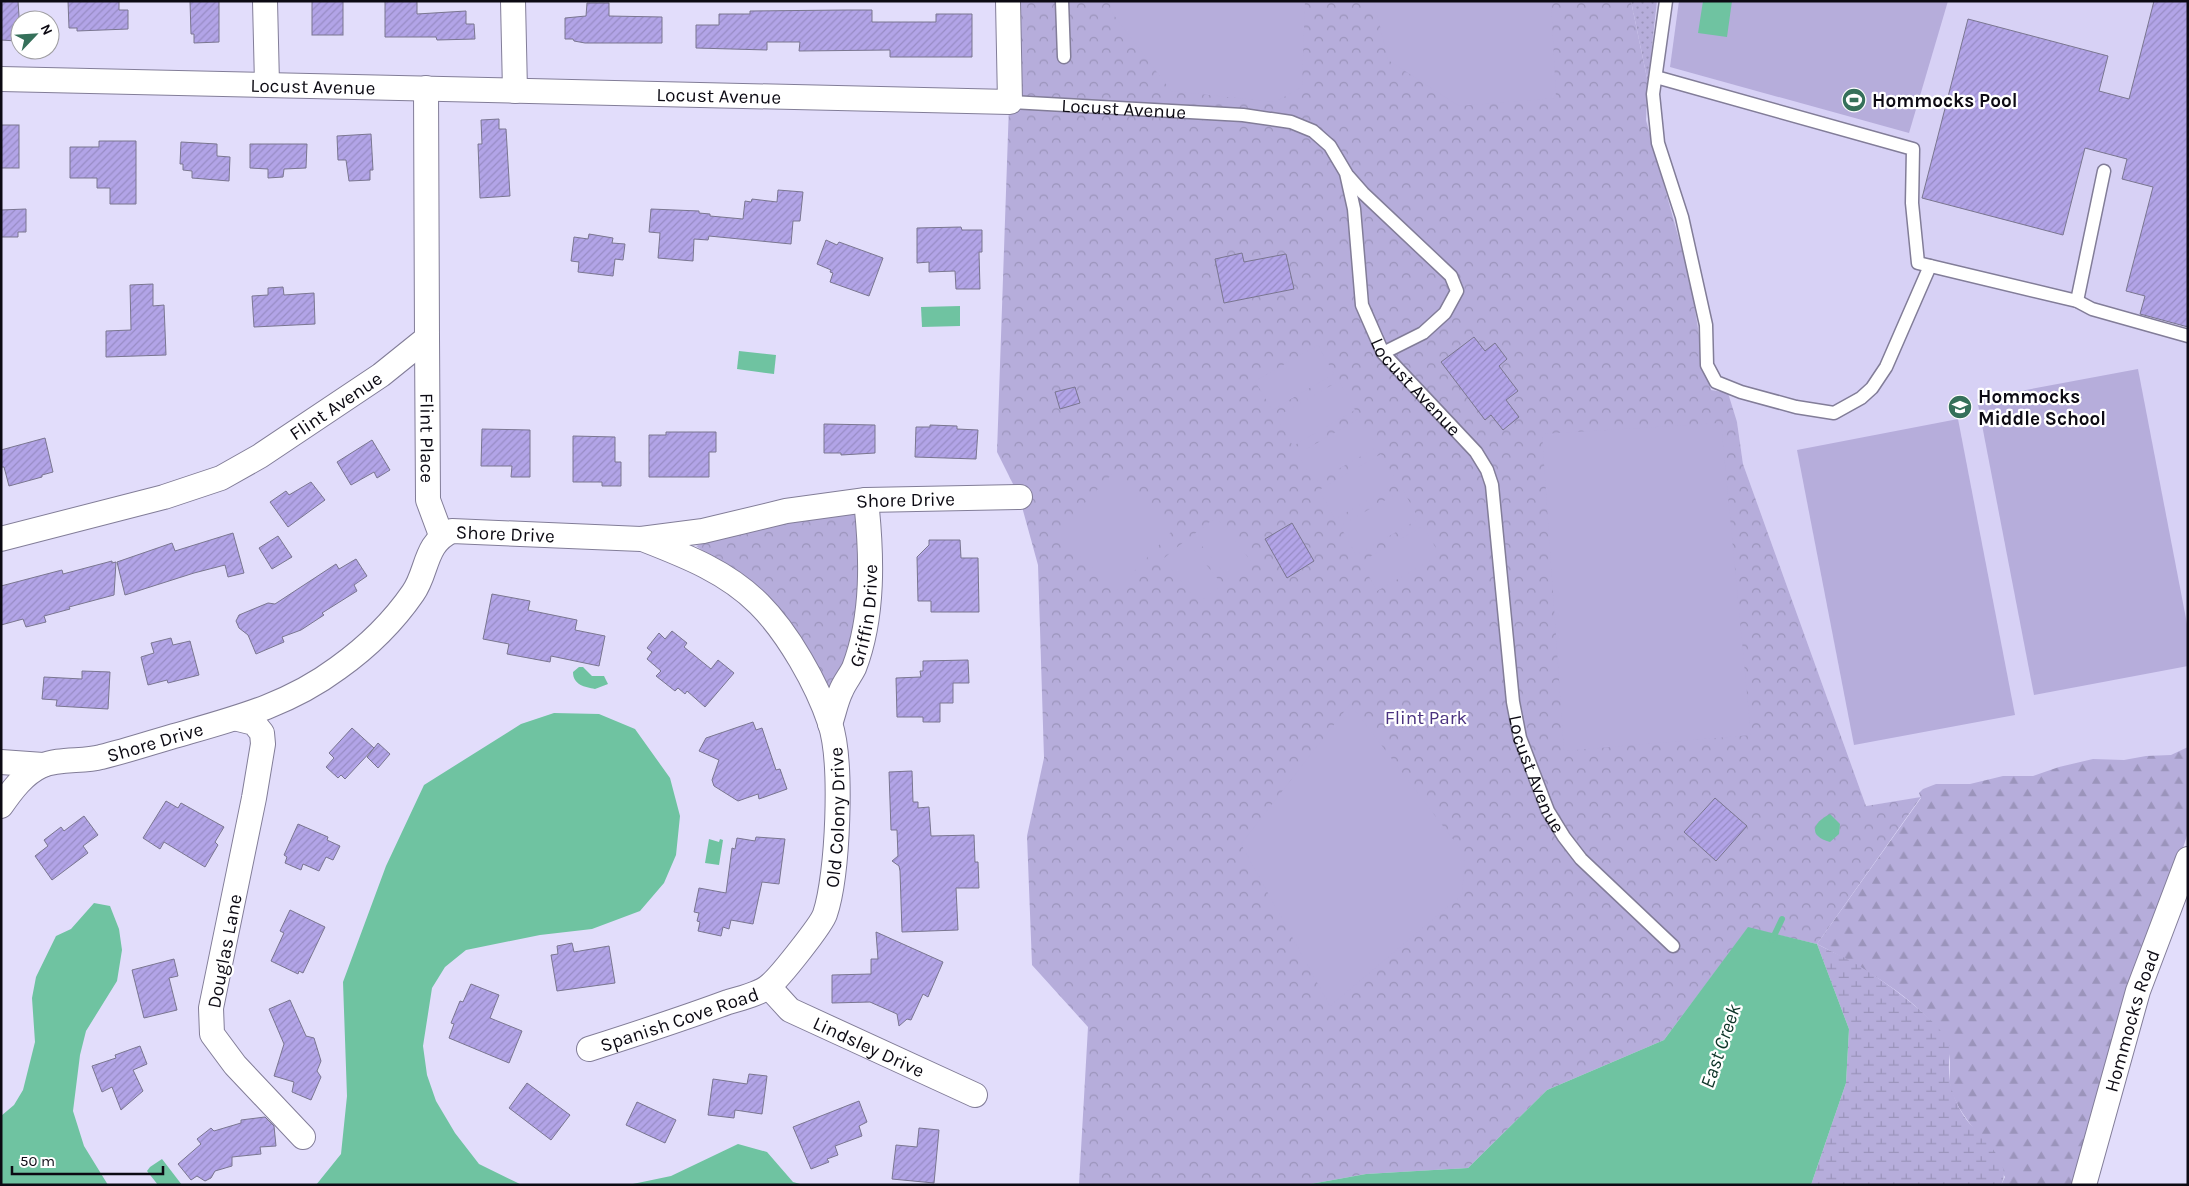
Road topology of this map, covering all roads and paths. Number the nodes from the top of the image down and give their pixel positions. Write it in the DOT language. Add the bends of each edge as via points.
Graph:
graph roads {
  1 [pos="265,1"];
  2 [pos="513,1"];
  3 [pos="1008,1"];
  4 [pos="1062,1"];
  5 [pos="1666,1"];
  6 [pos="1064,56"];
  7 [pos="1656,77"];
  8 [pos="1,79"];
  9 [pos="267,84"];
  10 [pos="426,88"];
  11 [pos="515,91"];
  12 [pos="1010,102"];
  13 [pos="2104,171"];
  14 [pos="1346,174"];
  15 [pos="1930,266"];
  16 [pos="2077,301"];
  17 [pos="2188,336"];
  18 [pos="427,338"];
  19 [pos="1383,353"];
  20 [pos="1020,497"];
  21 [pos="866,500"];
  22 [pos="442,535"];
  23 [pos="1,539"];
  24 [pos="641,539"];
  25 [pos="313,686"];
  26 [pos="238,719"];
  27 [pos="830,724"];
  28 [pos="1,762"];
  29 [pos="260,763"];
  30 [pos="43,765"];
  31 [pos="1,806"];
  32 [pos="2188,859"];
  33 [pos="1673,946"];
  34 [pos="769,987"];
  35 [pos="589,1049"];
  36 [pos="975,1095"];
  37 [pos="303,1137"];
  38 [pos="2084,1185"];
  1 -- 9 [label="street"];
  2 -- 11 [label="street"];
  3 -- 12 [label="street"];
  4 -- 6 [label="lane"];
  5 -- 7 [label="lane"];
  7 -- 15 [label="lane" via="1913,149 1912,203 1918,263"];
  7 -- 15 [label="lane" via="1653,94 1658,143 1682,217 1706,326 1707,365 1716,382 1796,407 1834,413 1861,398 1886,367"];
  8 -- 9 [label="street, Locust Avenue"];
  9 -- 10 [label="street, Locust Avenue"];
  10 -- 11 [label="street, Locust Avenue"];
  10 -- 18 [label="street"];
  11 -- 12 [label="street, Locust Avenue"];
  12 -- 14 [label="lane, Locust Avenue" via="1243,114 1291,122 1313,131 1330,146"];
  13 -- 16 [label="lane"];
  14 -- 19 [label="lane, Locust Avenue" via="1354,208 1362,305"];
  14 -- 19 [label="lane" via="1452,276 1457,291 1446,313 1423,333"];
  15 -- 16 [label="lane"];
  16 -- 17 [label="lane" via="2092,309"];
  18 -- 22 [label="street, Flint Place" via="428,500"];
  18 -- 23 [label="street, Flint Avenue" via="381,375 260,456 221,478 164,497"];
  19 -- 33 [label="lane, Locust Avenue" via="1476,452 1487,470 1492,486 1513,702 1520,738 1548,811 1581,859"];
  20 -- 21 [label="street, Shore Drive"];
  21 -- 24 [label="street, Shore Drive" via="786,511 703,531"];
  21 -- 27 [label="street, Griffin Drive" via="870,594 864,634 854,669 841,691"];
  22 -- 24 [label="street, Shore Drive" via="461,531"];
  22 -- 25 [label="street, Shore Drive" via="429,554 414,592 386,626"];
  24 -- 27 [label="street, Old Colony Drive" via="692,558 732,580 760,604 805,666"];
  25 -- 26 [label="street, Shore Drive"];
  25 -- 29 [label="street, Douglas Lane" via="277,715"];
  26 -- 29 [label="street, Douglas Lane" via="254,723 262,733"];
  26 -- 30 [label="street, Shore Drive" via="89,760"];
  27 -- 34 [label="street, Old Colony Drive" via="837,806 835,858 825,916"];
  28 -- 30 [label="street"];
  29 -- 37 [label="street, Douglas Lane" via="211,1008 212,1034 235,1065"];
  30 -- 31 [label="street, Shore Drive" via="27,775"];
  32 -- 38 [label="street, Hommocks Road" via="2138,991"];
  34 -- 35 [label="street, Spanish Cove Road"];
  34 -- 36 [label="street, Lindsley Drive" via="790,1010"];
}
